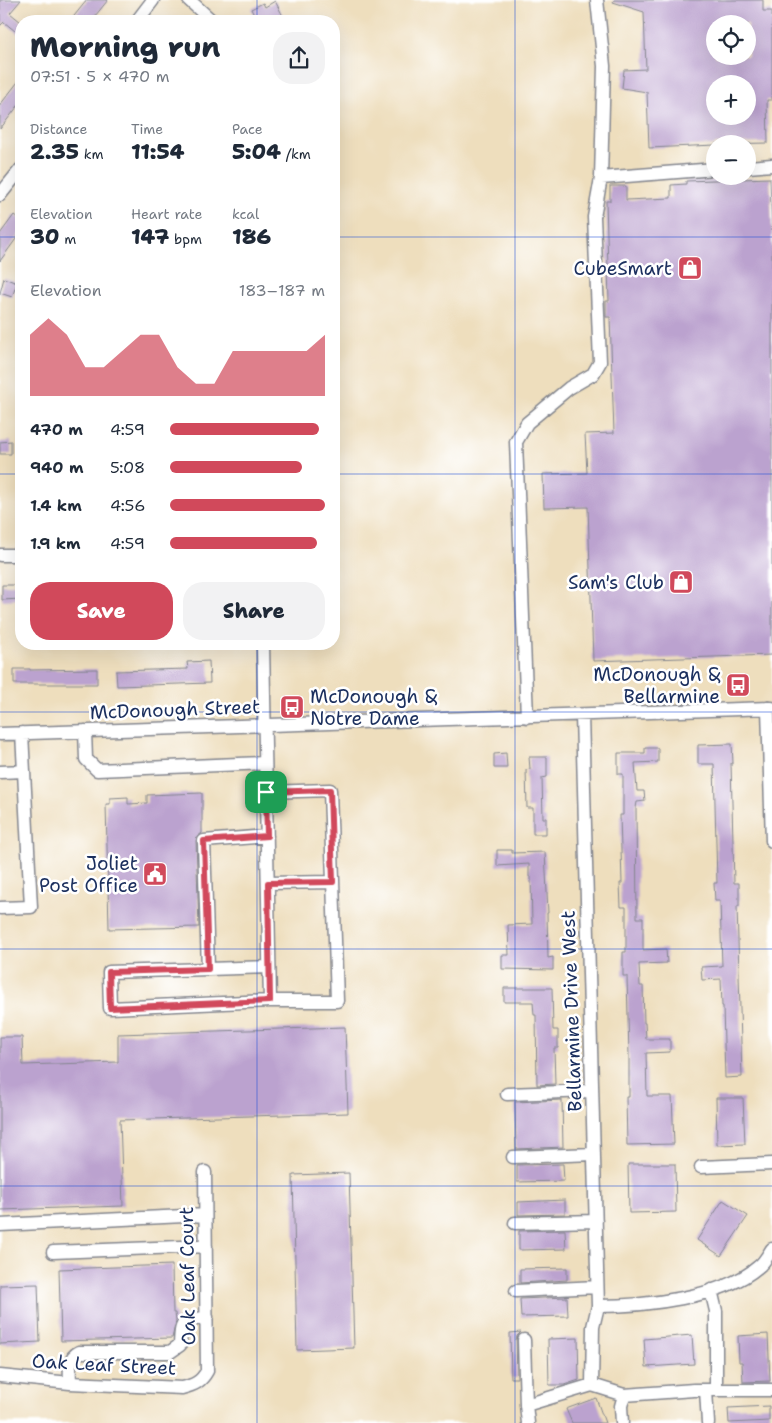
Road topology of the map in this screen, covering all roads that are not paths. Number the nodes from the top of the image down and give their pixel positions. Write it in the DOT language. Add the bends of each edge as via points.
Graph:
graph roads {
  1 [pos="154,0"];
  2 [pos="190,0"];
  3 [pos="597,0"];
  4 [pos="142,15"];
  5 [pos="206,15"];
  6 [pos="772,165"];
  7 [pos="756,166"];
  8 [pos="706,170"];
  9 [pos="601,178"];
  10 [pos="15,179"];
  11 [pos="0,195"];
  12 [pos="0,555"];
  13 [pos="15,555"];
  14 [pos="263,650"];
  15 [pos="770,708"];
  16 [pos="582,715"];
  17 [pos="527,717"];
  18 [pos="264,725"];
  19 [pos="84,731"];
  20 [pos="0,734"];
  21 [pos="22,734"];
  22 [pos="265,763"];
  23 [pos="24,771"];
  24 [pos="0,772"];
  25 [pos="266,792"];
  26 [pos="267,836"];
  27 [pos="772,841"];
  28 [pos="333,882"];
  29 [pos="268,883"];
  30 [pos="0,908"];
  31 [pos="269,967"];
  32 [pos="208,969"];
  33 [pos="270,1001"];
  34 [pos="592,1091"];
  35 [pos="507,1094"];
  36 [pos="594,1154"];
  37 [pos="513,1156"];
  38 [pos="772,1164"];
  39 [pos="701,1167"];
  40 [pos="205,1172"];
  41 [pos="205,1215"];
  42 [pos="596,1221"];
  43 [pos="515,1223"];
  44 [pos="0,1225"];
  45 [pos="206,1246"];
  46 [pos="772,1250"];
  47 [pos="52,1252"];
  48 [pos="597,1287"];
  49 [pos="516,1290"];
  50 [pos="711,1290"];
  51 [pos="598,1306"];
  52 [pos="207,1317"];
  53 [pos="524,1340"];
  54 [pos="0,1376"];
  55 [pos="203,1378"];
  56 [pos="70,1383"];
  57 [pos="592,1385"];
  58 [pos="711,1390"];
  59 [pos="772,1390"];
  60 [pos="624,1395"];
  61 [pos="526,1405"];
  62 [pos="528,1423"];
  63 [pos="622,1423"];
  64 [pos="708,1423"];
  1 -- 4 [label="street"];
  2 -- 5 [label="street"];
  3 -- 9 [label="street" via="604,66"];
  6 -- 7 [label="street"];
  8 -- 9 [label="street"];
  9 -- 17 [label="street" via="594,217 600,362 594,374 569,388 527,423 516,442"];
  10 -- 11 [label="street"];
  12 -- 13 [label="street"];
  14 -- 18 [label="street"];
  15 -- 16 [label="street, McDonough Street"];
  15 -- 27 [label="street"];
  16 -- 17 [label="street, McDonough Street"];
  16 -- 34 [label="street, Bellarmine Drive West"];
  17 -- 18 [label="street, McDonough Street"];
  18 -- 19 [label="street, McDonough Street"];
  18 -- 22 [label="street"];
  19 -- 21 [label="street, McDonough Street"];
  19 -- 22 [label="street" via="86,759 97,770"];
  20 -- 21 [label="street, McDonough Street"];
  21 -- 23 [label="street"];
  22 -- 25 [label="street"];
  23 -- 24 [label="street"];
  23 -- 30 [label="street" via="31,907"];
  25 -- 26 [label="street"];
  25 -- 28 [label="street" via="330,790"];
  26 -- 29 [label="street"];
  26 -- 32 [label="street" via="204,841"];
  28 -- 29 [label="street"];
  28 -- 33 [label="street" via="337,1001"];
  29 -- 31 [label="street"];
  31 -- 32 [label="street"];
  31 -- 33 [label="street"];
  32 -- 33 [label="street" via="109,972 110,1008"];
  34 -- 35 [label="street"];
  34 -- 36 [label="street, Bellarmine Drive West"];
  36 -- 37 [label="street"];
  36 -- 42 [label="street, Bellarmine Drive West"];
  38 -- 39 [label="street"];
  40 -- 41 [label="street, Oak Leaf Court"];
  41 -- 44 [label="street"];
  41 -- 45 [label="street, Oak Leaf Court"];
  42 -- 43 [label="street"];
  42 -- 48 [label="street, Bellarmine Drive West"];
  45 -- 47 [label="street"];
  45 -- 52 [label="street, Oak Leaf Court"];
  46 -- 50 [label="street" via="759,1267 734,1283"];
  48 -- 49 [label="street"];
  48 -- 51 [label="street, Bellarmine Drive West"];
  50 -- 51 [label="street" via="662,1303"];
  50 -- 58 [label="street" via="716,1311"];
  51 -- 57 [label="street, Bellarmine Drive West" via="593,1327"];
  52 -- 55 [label="street, Oak Leaf Court" via="207,1371"];
  52 -- 56 [label="street" via="183,1324 180,1345 170,1352 74,1354 70,1360"];
  53 -- 61 [label="street"];
  54 -- 56 [label="street, Oak Leaf Street"];
  55 -- 56 [label="street, Oak Leaf Street" via="182,1388"];
  57 -- 60 [label="street"];
  57 -- 61 [label="street"];
  58 -- 59 [label="street"];
  58 -- 60 [label="street"];
  58 -- 64 [label="street"];
  60 -- 63 [label="street"];
  61 -- 62 [label="street"];
}
